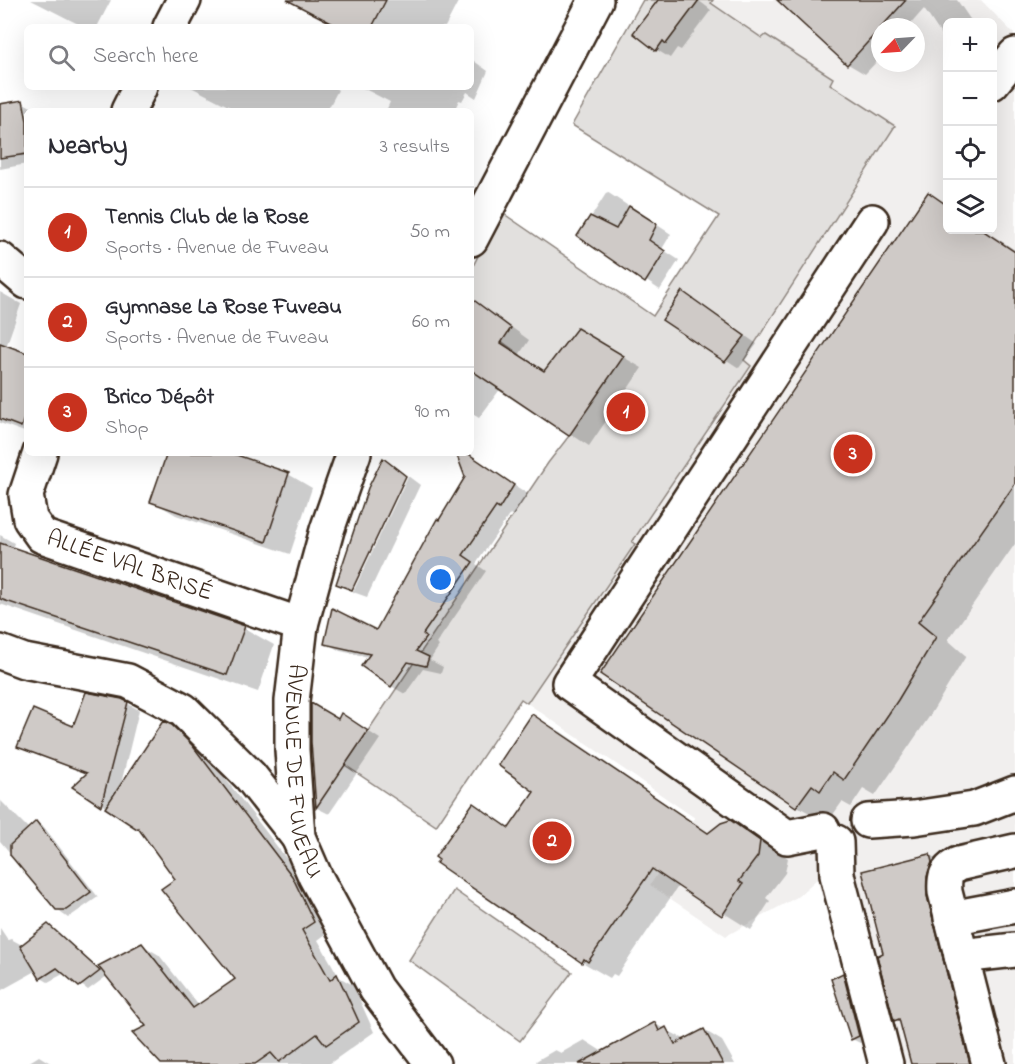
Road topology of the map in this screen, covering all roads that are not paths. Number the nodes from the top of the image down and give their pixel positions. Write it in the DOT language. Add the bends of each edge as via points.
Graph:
graph roads {
  1 [pos="184,0"];
  2 [pos="596,0"];
  3 [pos="172,24"];
  4 [pos="1015,55"];
  5 [pos="997,78"];
  6 [pos="872,221"];
  7 [pos="474,233"];
  8 [pos="0,259"];
  9 [pos="24,279"];
  10 [pos="39,456"];
  11 [pos="353,456"];
  12 [pos="300,626"];
  13 [pos="0,652"];
  14 [pos="1015,793"];
  15 [pos="868,820"];
  16 [pos="298,837"];
  17 [pos="1015,851"];
  18 [pos="1015,906"];
  19 [pos="951,918"];
  20 [pos="1015,950"];
  21 [pos="961,956"];
  22 [pos="433,1064"];
  23 [pos="886,1064"];
  24 [pos="989,1064"];
  1 -- 3 [label="street"];
  2 -- 7 [label="street"];
  4 -- 5 [label="street"];
  6 -- 23 [label="street" via="569,683 787,837 830,836"];
  8 -- 9 [label="street"];
  10 -- 12 [label="street, ALLÉE VAL BRISÉ" via="26,495 30,519 42,536"];
  11 -- 12 [label="street, AVENUE DE FUVEAU"];
  12 -- 16 [label="street, AVENUE DE FUVEAU" via="292,701"];
  13 -- 16 [label="street" via="24,661 128,681 183,710 250,776"];
  14 -- 15 [label="street" via="974,809"];
  16 -- 22 [label="street, AVENUE DE FUVEAU" via="376,988"];
  17 -- 19 [label="street" via="950,868 944,876"];
  18 -- 19 [label="street"];
  19 -- 21 [label="street"];
  20 -- 21 [label="street"];
  21 -- 24 [label="street"];
}
